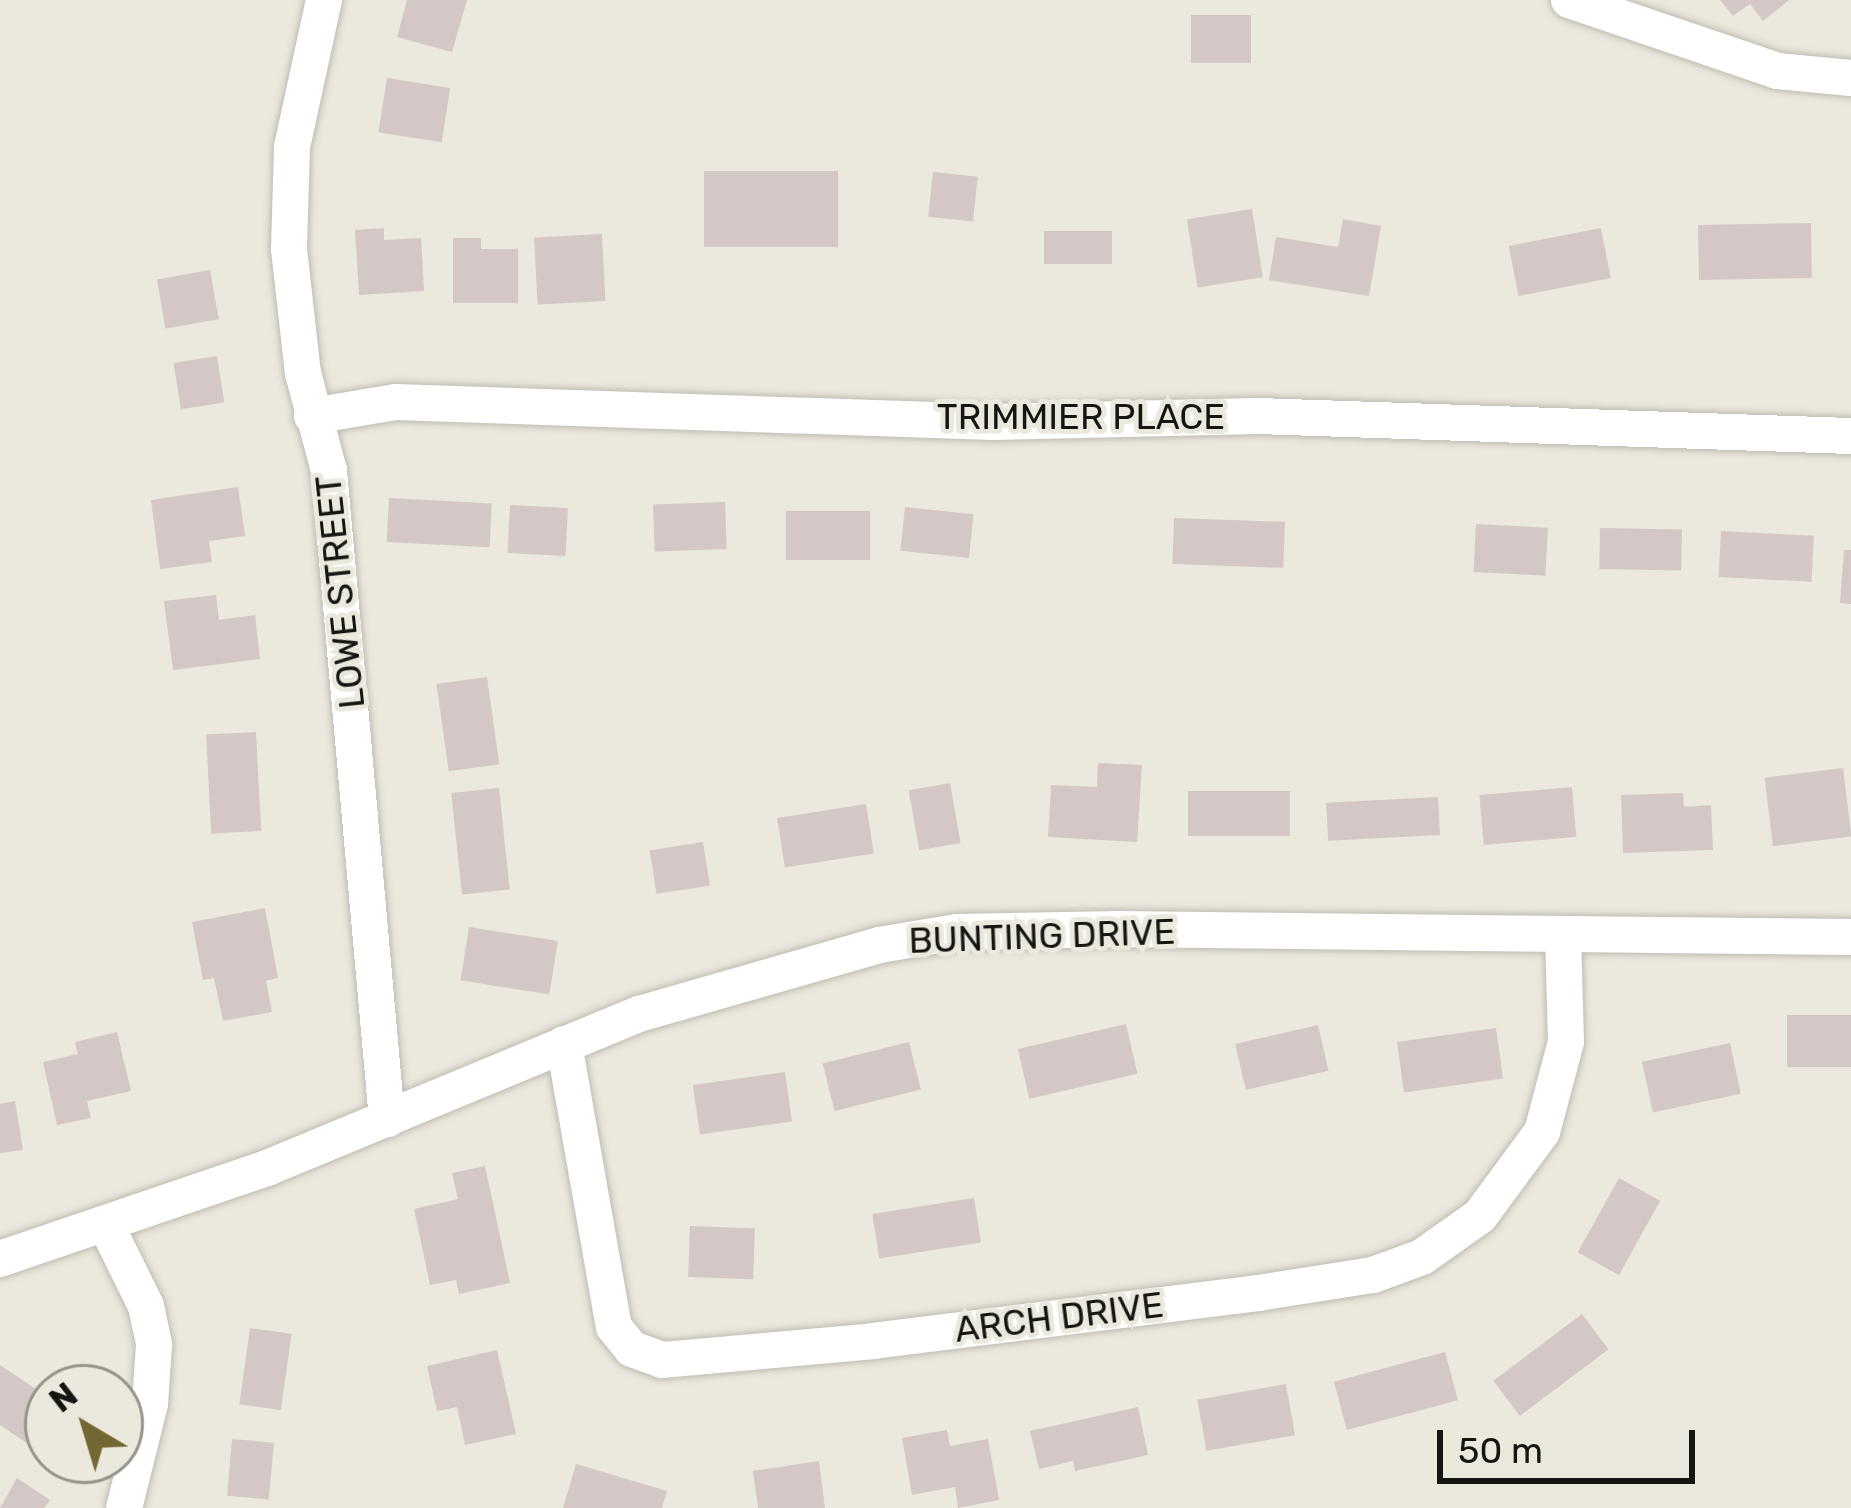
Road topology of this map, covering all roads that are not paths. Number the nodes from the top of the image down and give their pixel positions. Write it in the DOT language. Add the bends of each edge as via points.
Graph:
graph roads {
  1 [pos="324,0"];
  2 [pos="1569,0"];
  3 [pos="1851,78"];
  4 [pos="312,416"];
  5 [pos="1851,436"];
  6 [pos="1563,935"];
  7 [pos="1851,938"];
  8 [pos="564,1044"];
  9 [pos="387,1119"];
  10 [pos="106,1225"];
  11 [pos="0,1258"];
  12 [pos="124,1508"];
  1 -- 4 [label="street, LOWE STREET" via="289,198"];
  2 -- 3 [label="street" via="1777,70"];
  4 -- 5 [label="street, TRIMMIER PLACE" via="396,402 993,422 1257,416"];
  4 -- 9 [label="street, LOWE STREET" via="329,471"];
  6 -- 7 [label="street, BUNTING DRIVE"];
  6 -- 8 [label="street, BUNTING DRIVE" via="957,932 778,969"];
  6 -- 8 [label="street, ARCH DRIVE" via="1566,1042 1542,1132 1480,1216 1422,1257 1373,1275 1258,1293 873,1341 662,1360 632,1349 614,1327"];
  8 -- 9 [label="street, BUNTING DRIVE"];
  9 -- 10 [label="street, BUNTING DRIVE"];
  10 -- 11 [label="street, BUNTING DRIVE"];
  10 -- 12 [label="street" via="146,1306 154,1345 150,1404"];
}
